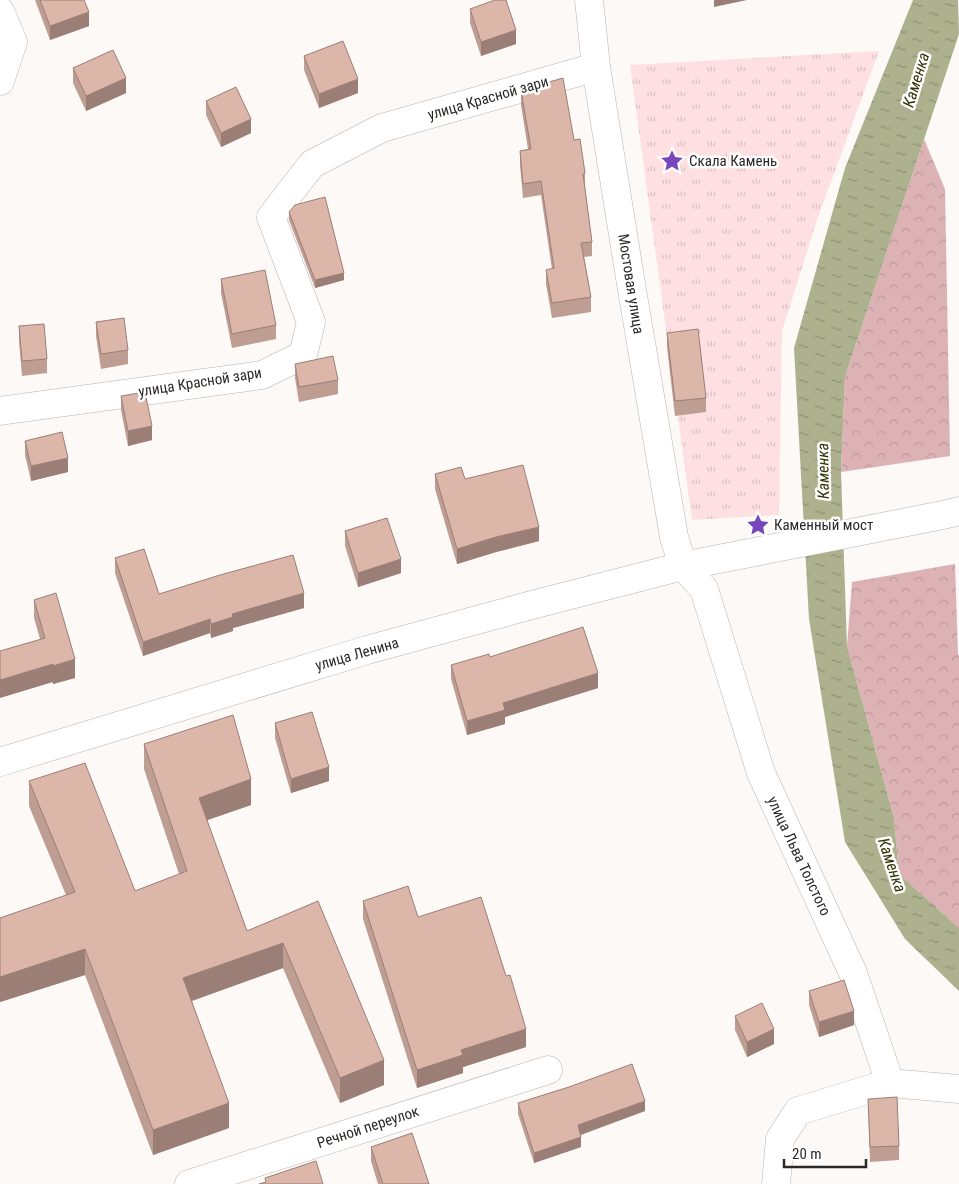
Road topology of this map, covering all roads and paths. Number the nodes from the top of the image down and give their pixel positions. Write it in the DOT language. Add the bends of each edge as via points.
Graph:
graph roads {
  1 [pos="589,0"];
  2 [pos="0,10"];
  3 [pos="596,67"];
  4 [pos="0,81"];
  5 [pos="0,411"];
  6 [pos="951,513"];
  7 [pos="683,566"];
  8 [pos="0,762"];
  9 [pos="548,1070"];
  10 [pos="890,1083"];
  11 [pos="959,1089"];
  12 [pos="189,1184"];
  13 [pos="776,1184"];
  1 -- 3 [label="street, Мостовая улица"];
  2 -- 4 [label="street" via="13,42"];
  3 -- 5 [label="street, улица Красной зари" via="382,128 312,164 271,217 311,322 303,355 262,375"];
  3 -- 7 [label="street, Мостовая улица" via="674,537"];
  6 -- 7 [label="street, улица Ленина"];
  7 -- 8 [label="street, улица Ленина" via="367,650"];
  7 -- 10 [label="street, улица Льва Толстого" via="704,589 761,773 853,973"];
  9 -- 12 [label="street, Речной переулок"];
  10 -- 11 [label="street"];
  10 -- 13 [label="street" via="798,1111 780,1140"];
}
